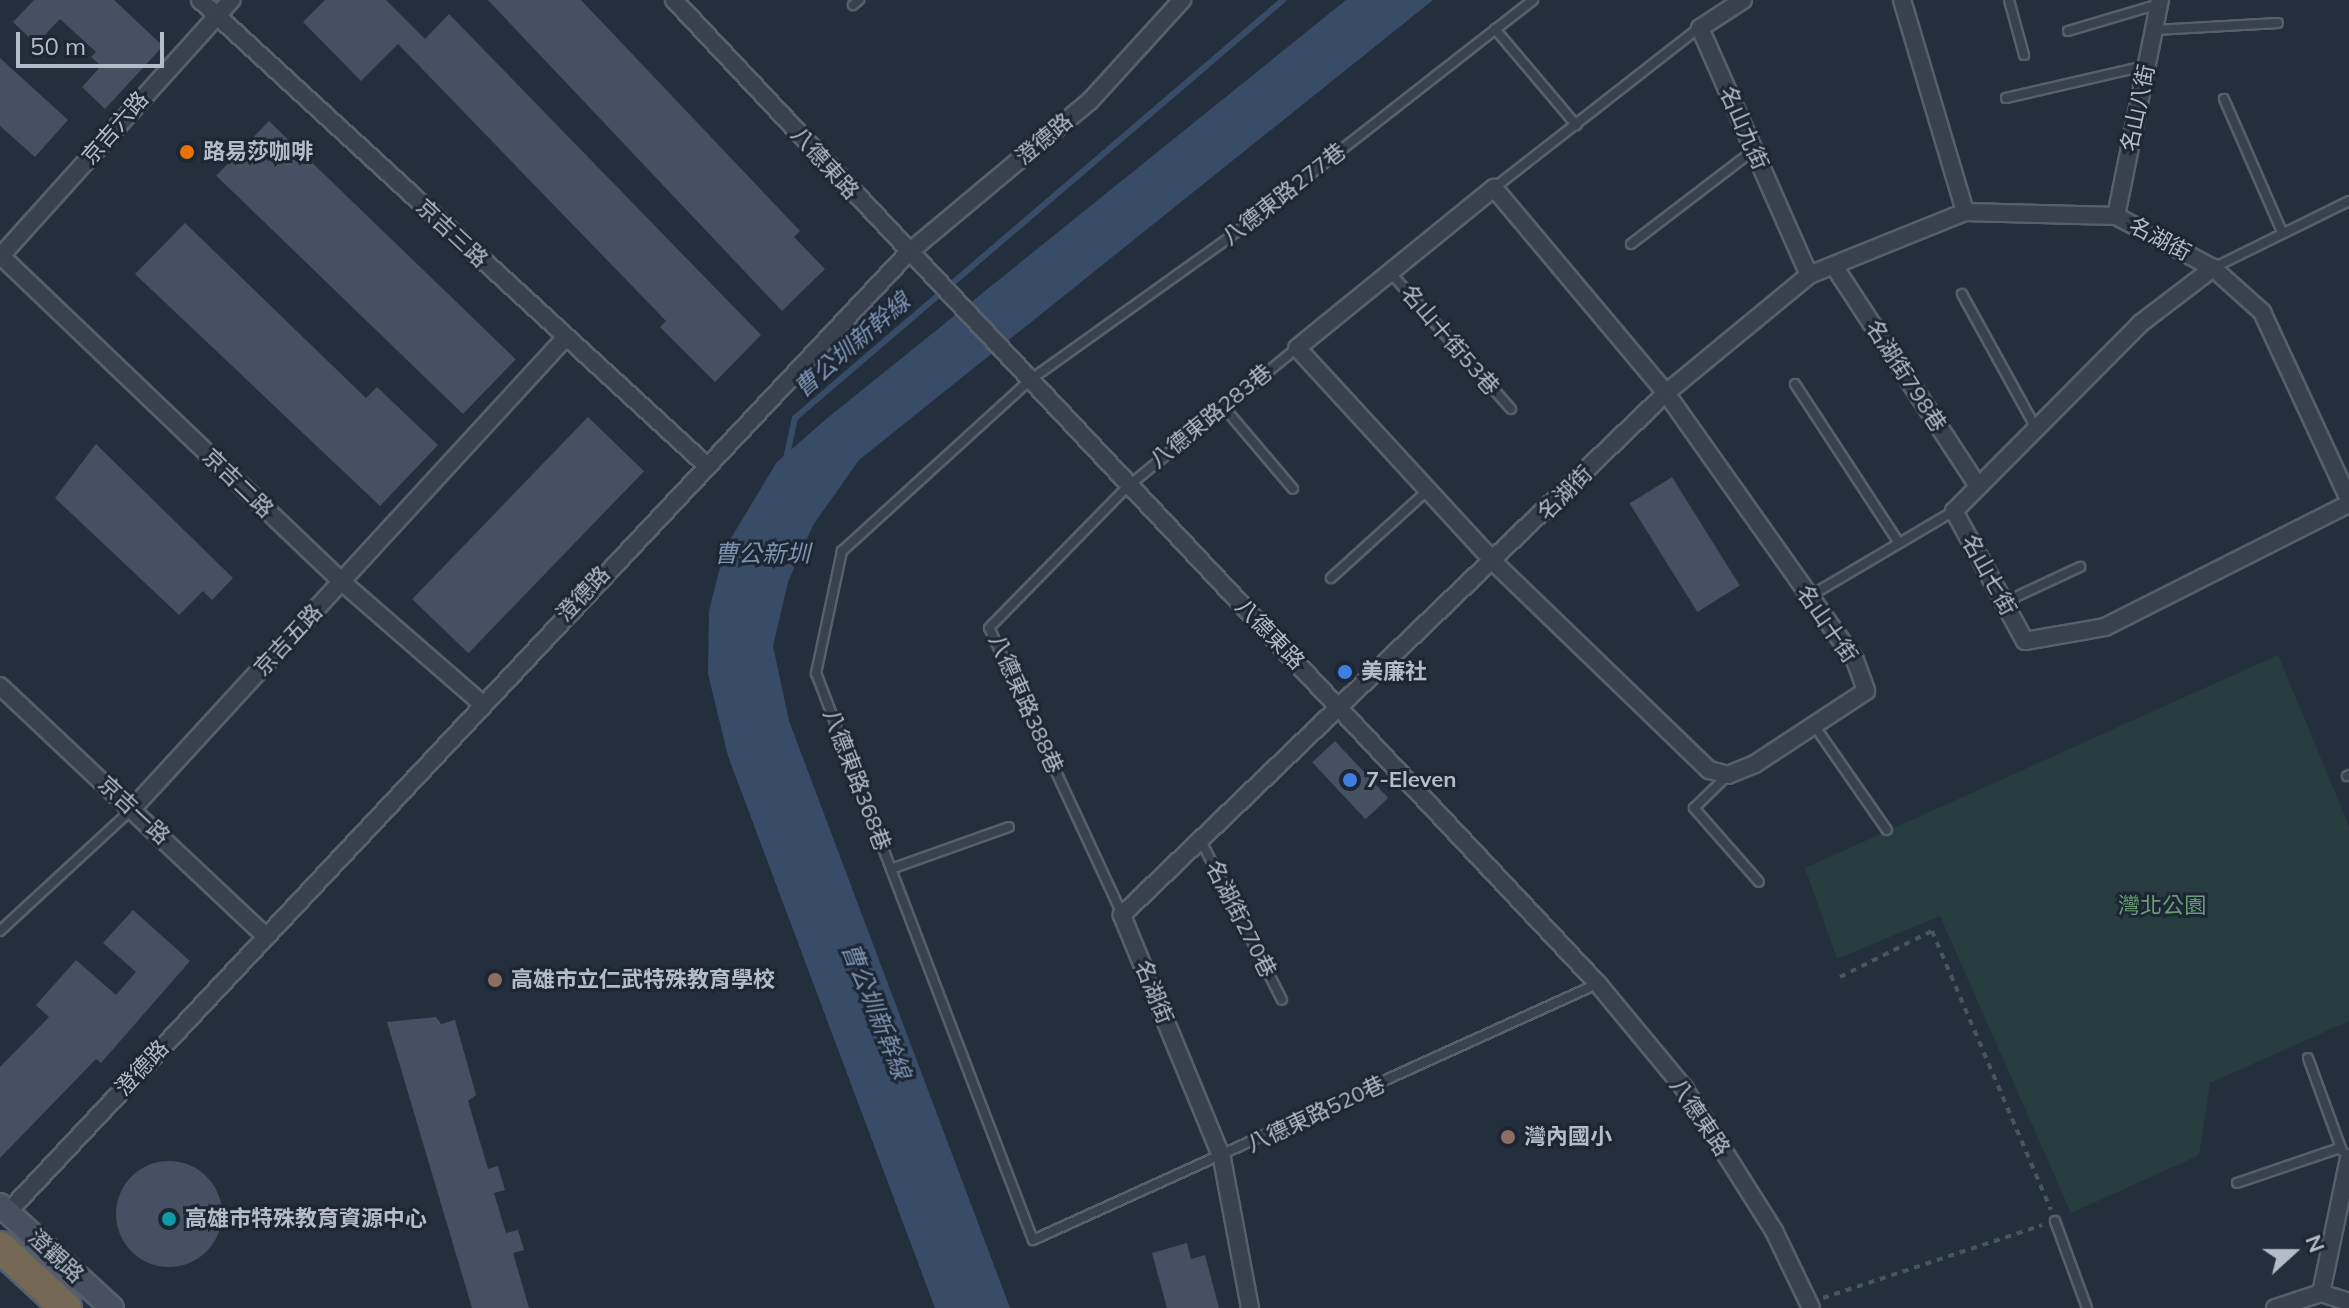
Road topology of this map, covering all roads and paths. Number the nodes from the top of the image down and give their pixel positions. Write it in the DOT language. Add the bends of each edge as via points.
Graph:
graph roads {
  1 [pos="200,0"];
  2 [pos="231,0"];
  3 [pos="1182,0"];
  4 [pos="1533,0"];
  5 [pos="1743,0"];
  6 [pos="1902,0"];
  7 [pos="2009,0"];
  8 [pos="2160,2"];
  9 [pos="685,3"];
  10 [pos="217,16"];
  11 [pos="2278,23"];
  12 [pos="1700,28"];
  13 [pos="1495,29"];
  14 [pos="2155,30"];
  15 [pos="2068,31"];
  16 [pos="2024,55"];
  17 [pos="2147,66"];
  18 [pos="2006,98"];
  19 [pos="2224,99"];
  20 [pos="1576,125"];
  21 [pos="1754,150"];
  22 [pos="1494,188"];
  23 [pos="2349,201"];
  24 [pos="1965,212"];
  25 [pos="2116,216"];
  26 [pos="2282,232"];
  27 [pos="1631,244"];
  28 [pos="908,253"];
  29 [pos="0,257"];
  30 [pos="1834,266"];
  31 [pos="2213,268"];
  32 [pos="1389,270"];
  33 [pos="1809,275"];
  34 [pos="1962,294"];
  35 [pos="565,338"];
  36 [pos="1297,348"];
  37 [pos="1029,381"];
  38 [pos="1795,384"];
  39 [pos="1666,393"];
  40 [pos="1221,404"];
  41 [pos="1511,409"];
  42 [pos="2036,428"];
  43 [pos="705,464"];
  44 [pos="1978,486"];
  45 [pos="1127,487"];
  46 [pos="1430,488"];
  47 [pos="1293,489"];
  48 [pos="2349,501"];
  49 [pos="1954,511"];
  50 [pos="1899,543"];
  51 [pos="1495,563"];
  52 [pos="2080,567"];
  53 [pos="1331,578"];
  54 [pos="342,582"];
  55 [pos="1807,597"];
  56 [pos="2004,603"];
  57 [pos="0,686"];
  58 [pos="481,703"];
  59 [pos="1340,707"];
  60 [pos="1816,728"];
  61 [pos="1728,775"];
  62 [pos="133,808"];
  63 [pos="1009,827"];
  64 [pos="1887,830"];
  65 [pos="1199,837"];
  66 [pos="891,869"];
  67 [pos="1759,882"];
  68 [pos="1122,915"];
  69 [pos="0,931"];
  70 [pos="265,936"];
  71 [pos="1840,977"];
  72 [pos="1598,984"];
  73 [pos="1282,1000"];
  74 [pos="2308,1058"];
  75 [pos="2345,1155"];
  76 [pos="1222,1158"];
  77 [pos="2237,1183"];
  78 [pos="4,1208"];
  79 [pos="2055,1221"];
  80 [pos="1033,1240"];
  81 [pos="0,1247"];
  82 [pos="2321,1293"];
  83 [pos="2349,1302"];
  84 [pos="1810,1306"];
  85 [pos="66,1308"];
  86 [pos="112,1308"];
  87 [pos="1250,1308"];
  88 [pos="2087,1308"];
  89 [pos="2275,1308"];
  1 -- 10 [label="street, 京吉三路"];
  2 -- 10 [label="street, 京吉六路"];
  3 -- 28 [label="street, 澄德路" via="1090,101"];
  4 -- 13 [label="lane, 八德東路277巷"];
  5 -- 12 [label="street"];
  6 -- 24 [label="street"];
  7 -- 16 [label="lane"];
  8 -- 14 [label="street, 名山八街"];
  8 -- 15 [label="lane"];
  9 -- 28 [label="street, 八德東路"];
  10 -- 29 [label="street, 京吉六路"];
  10 -- 35 [label="street, 京吉三路"];
  11 -- 14 [label="lane"];
  12 -- 20 [label="lane"];
  12 -- 21 [label="street, 名山九街"];
  13 -- 20 [label="lane"];
  13 -- 37 [label="lane, 八德東路277巷" via="1230,237"];
  14 -- 17 [label="street, 名山八街"];
  17 -- 18 [label="lane"];
  17 -- 25 [label="street, 名山八街"];
  19 -- 26 [label="lane"];
  20 -- 22 [label="lane"];
  21 -- 27 [label="lane"];
  21 -- 33 [label="street, 名山九街"];
  22 -- 32 [label="street"];
  22 -- 39 [label="street, 名山十街"];
  23 -- 26 [label="lane"];
  24 -- 25 [label="street, 名湖街"];
  24 -- 30 [label="street, 名湖街"];
  25 -- 31 [label="street, 名湖街"];
  26 -- 31 [label="lane"];
  28 -- 37 [label="street, 八德東路"];
  28 -- 43 [label="street, 澄德路"];
  29 -- 54 [label="street, 京吉二路"];
  30 -- 33 [label="street, 名湖街"];
  30 -- 44 [label="street, 名湖街798巷"];
  31 -- 42 [label="street, 名山七街" via="2141,323"];
  31 -- 48 [label="street, 名湖街" via="2262,312"];
  32 -- 36 [label="street"];
  32 -- 41 [label="lane, 名山十街53巷"];
  33 -- 39 [label="street, 名湖街"];
  34 -- 42 [label="lane"];
  35 -- 43 [label="street, 京吉三路"];
  35 -- 54 [label="street, 京吉五路"];
  36 -- 40 [label="lane, 八德東路283巷"];
  36 -- 46 [label="street"];
  37 -- 45 [label="street, 八德東路"];
  37 -- 66 [label="lane, 八德東路368巷" via="842,551 816,673"];
  38 -- 50 [label="lane"];
  39 -- 51 [label="street, 名湖街"];
  39 -- 55 [label="street, 名山十街"];
  40 -- 45 [label="lane, 八德東路283巷"];
  40 -- 47 [label="lane"];
  42 -- 44 [label="street, 名山七街"];
  43 -- 58 [label="street, 澄德路"];
  44 -- 49 [label="street, 名山七街"];
  45 -- 59 [label="street, 八德東路"];
  45 -- 68 [label="lane, 八德東路388巷" via="989,628"];
  46 -- 51 [label="street"];
  46 -- 53 [label="lane"];
  48 -- 56 [label="street, 名山七街" via="2105,627 2025,641"];
  49 -- 50 [label="lane"];
  49 -- 56 [label="street, 名山七街"];
  50 -- 55 [label="lane"];
  51 -- 59 [label="street, 名湖街"];
  51 -- 61 [label="street" via="1709,770"];
  52 -- 56 [label="lane"];
  54 -- 58 [label="street, 京吉二路"];
  54 -- 62 [label="street, 京吉五路"];
  55 -- 60 [label="street, 名山十街" via="1855,660 1866,691"];
  57 -- 62 [label="street, 京吉一路"];
  58 -- 70 [label="street, 澄德路"];
  59 -- 65 [label="street, 名湖街"];
  59 -- 72 [label="street, 八德東路"];
  60 -- 61 [label="street, 名山十街"];
  60 -- 64 [label="lane"];
  61 -- 67 [label="lane" via="1694,808"];
  62 -- 69 [label="lane, 京吉五路"];
  62 -- 70 [label="street, 京吉一路"];
  63 -- 66 [label="lane"];
  65 -- 68 [label="street, 名湖街"];
  65 -- 73 [label="lane, 名湖街270巷"];
  66 -- 80 [label="lane, 八德東路368巷"];
  68 -- 76 [label="street, 名湖街"];
  70 -- 78 [label="street, 澄德路"];
  71 -- 79 [label="path" via="1932,931"];
  72 -- 76 [label="lane, 八德東路520巷"];
  72 -- 84 [label="street, 八德東路" via="1684,1088"];
  74 -- 75 [label="lane"];
  75 -- 77 [label="lane"];
  75 -- 82 [label="street"];
  76 -- 80 [label="lane, 八德東路520巷"];
  76 -- 87 [label="street, 名湖街"];
  78 -- 86 [label="street, 澄觀路"];
  79 -- 84 [label="path"];
  79 -- 88 [label="lane"];
  81 -- 85 [label="highway"];
  82 -- 83 [label="street"];
  82 -- 89 [label="street"];
}
